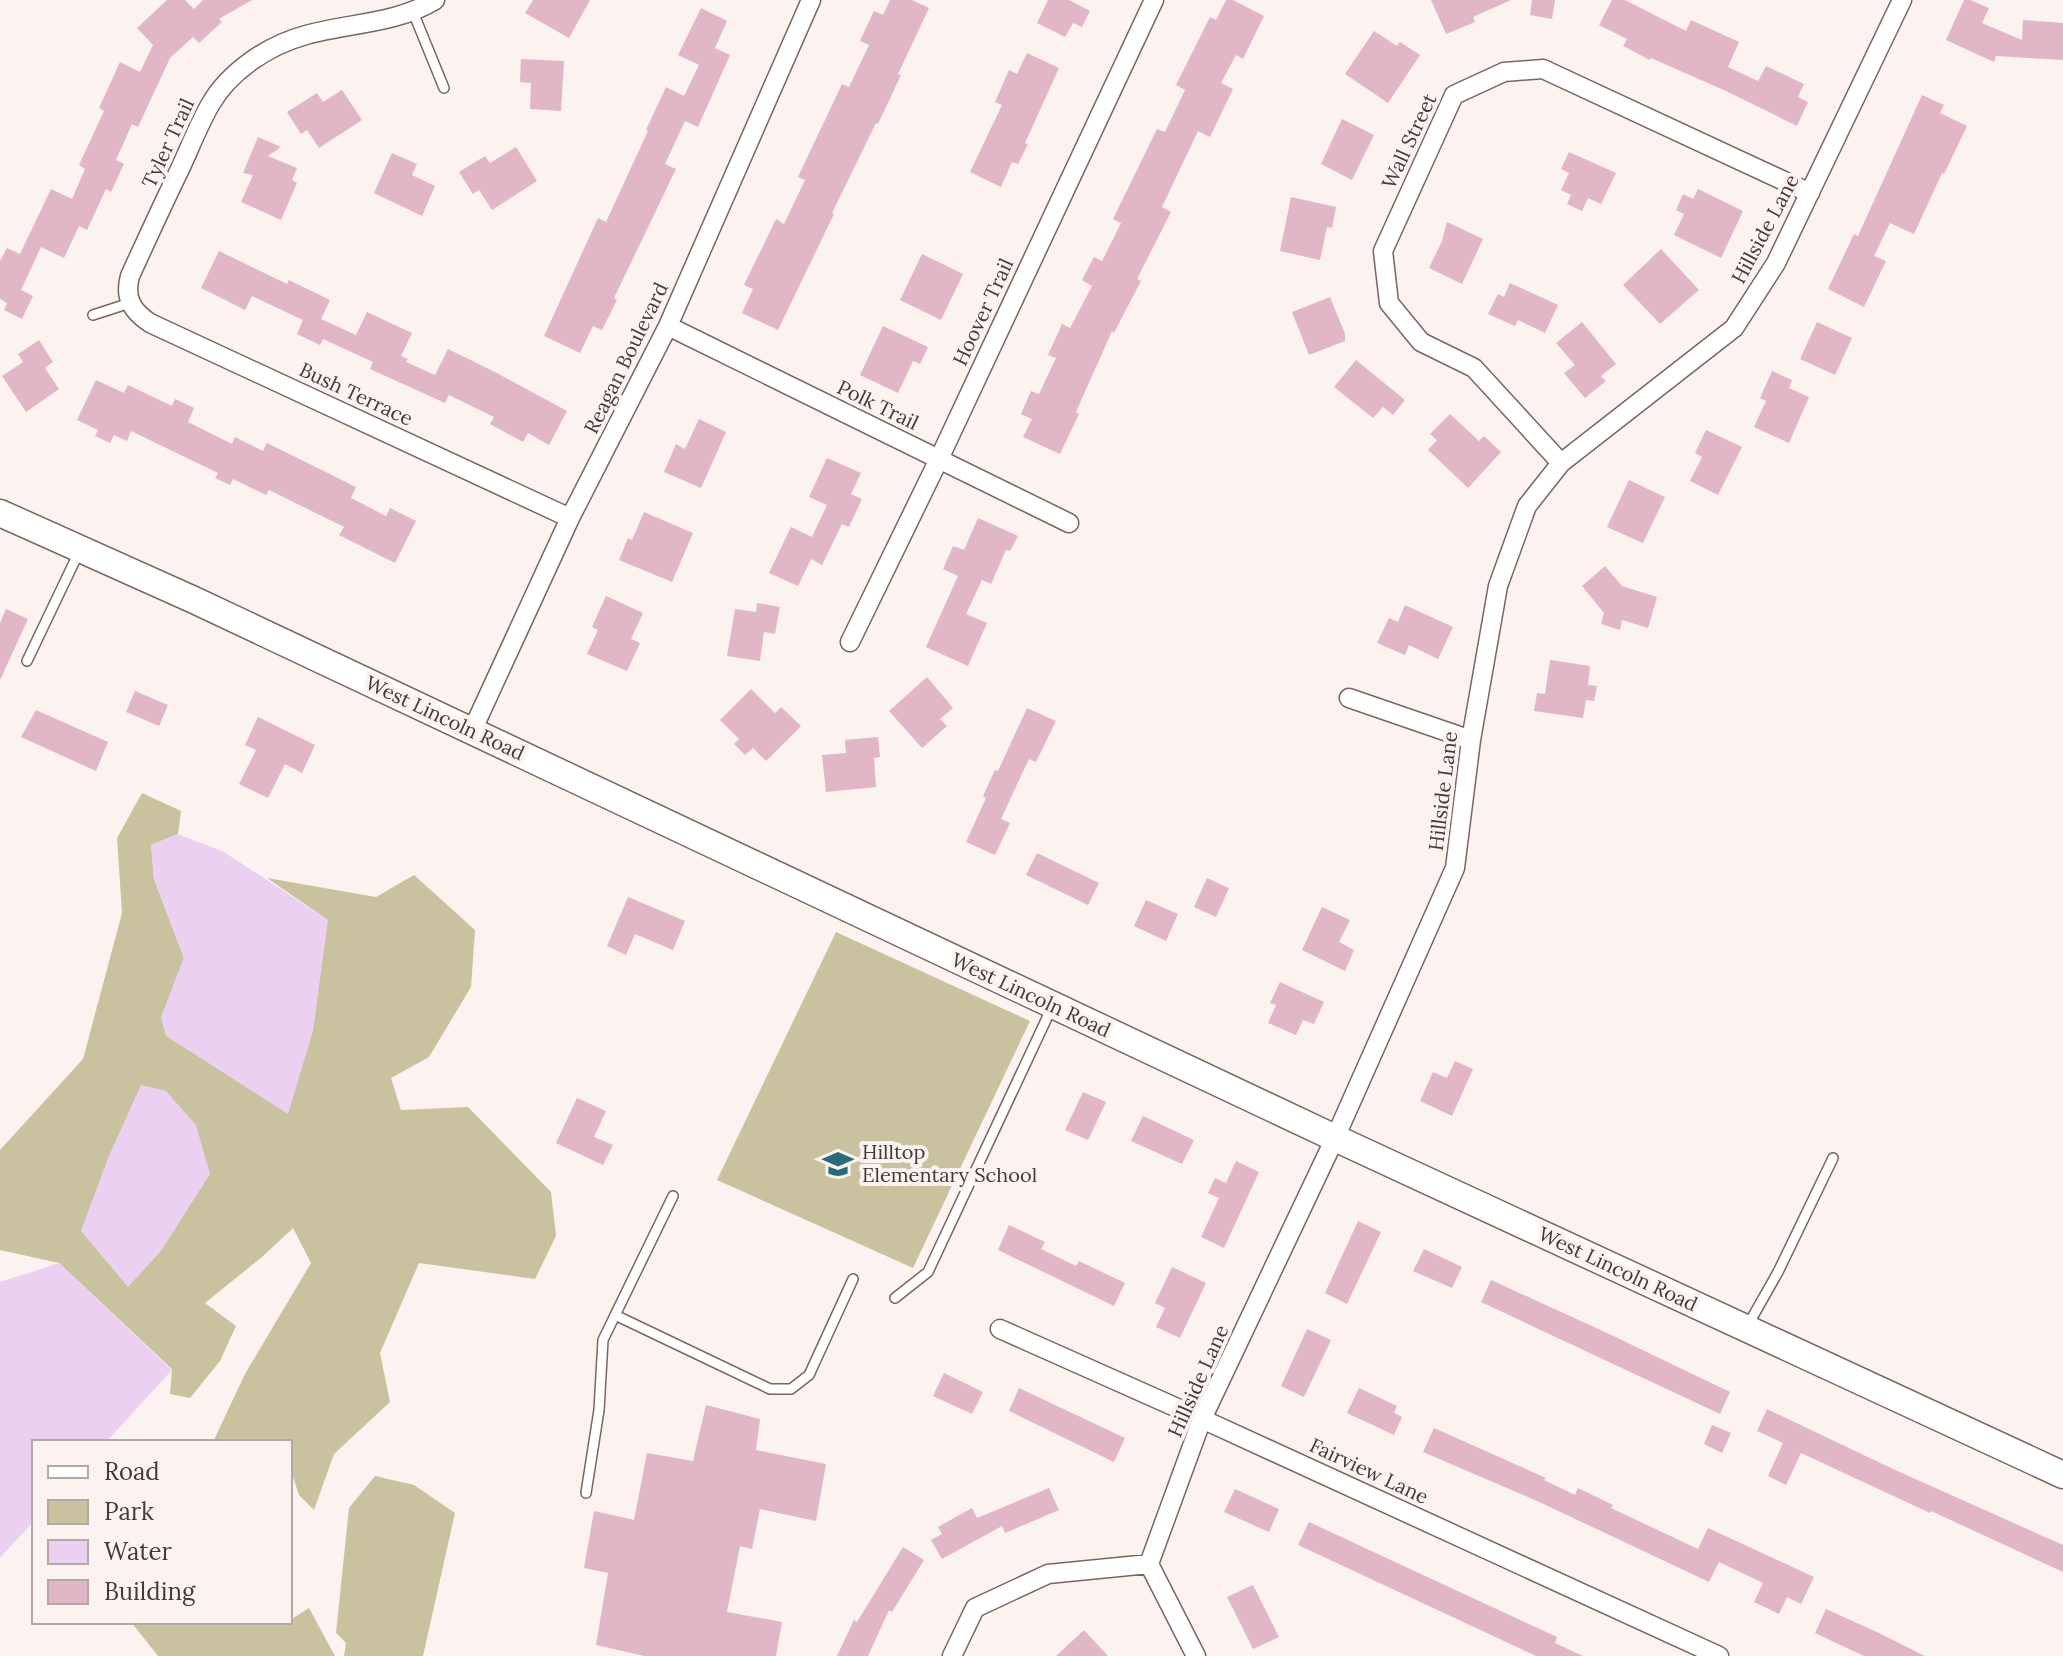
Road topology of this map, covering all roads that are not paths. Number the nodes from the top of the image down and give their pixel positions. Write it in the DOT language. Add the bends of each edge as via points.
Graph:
graph roads {
  1 [pos="435,0"];
  2 [pos="811,0"];
  3 [pos="1154,0"];
  4 [pos="1902,0"];
  5 [pos="413,12"];
  6 [pos="444,88"];
  7 [pos="1810,193"];
  8 [pos="130,303"];
  9 [pos="93,315"];
  10 [pos="668,326"];
  11 [pos="939,459"];
  12 [pos="1561,463"];
  13 [pos="0,513"];
  14 [pos="570,518"];
  15 [pos="1069,523"];
  16 [pos="81,549"];
  17 [pos="850,642"];
  18 [pos="27,661"];
  19 [pos="1349,698"];
  20 [pos="472,731"];
  21 [pos="1471,740"];
  22 [pos="1053,1005"];
  23 [pos="1335,1138"];
  24 [pos="1833,1158"];
  25 [pos="673,1196"];
  26 [pos="853,1279"];
  27 [pos="895,1298"];
  28 [pos="615,1315"];
  29 [pos="1747,1328"];
  30 [pos="1000,1329"];
  31 [pos="1202,1419"];
  32 [pos="2063,1475"];
  33 [pos="586,1493"];
  34 [pos="1149,1564"];
  35 [pos="952,1656"];
  36 [pos="1196,1656"];
  37 [pos="1719,1656"];
  1 -- 5 [label="street, Tyler Trail"];
  2 -- 10 [label="street, Reagan Boulevard"];
  3 -- 11 [label="street, Hoover Trail"];
  4 -- 7 [label="street, Hillside Lane"];
  5 -- 6 [label="lane"];
  5 -- 8 [label="street, Tyler Trail" via="305,35 268,51 235,74 210,104 130,276"];
  7 -- 12 [label="street, Hillside Lane" via="1776,263 1734,328"];
  7 -- 12 [label="street, Wall Street" via="1543,69 1504,72 1454,95 1383,251 1389,303 1421,342 1474,368"];
  8 -- 9 [label="lane"];
  8 -- 14 [label="street, Bush Terrace" via="150,323"];
  10 -- 11 [label="street, Polk Trail"];
  10 -- 14 [label="street, Reagan Boulevard"];
  11 -- 15 [label="street, Polk Trail"];
  11 -- 17 [label="street, Hoover Trail"];
  12 -- 21 [label="street, Hillside Lane" via="1527,506 1498,586"];
  13 -- 16 [label="street, West Lincoln Road"];
  14 -- 20 [label="street, Reagan Boulevard"];
  16 -- 18 [label="lane"];
  16 -- 20 [label="street, West Lincoln Road"];
  19 -- 21 [label="street"];
  20 -- 22 [label="street, West Lincoln Road"];
  21 -- 23 [label="street, Hillside Lane" via="1455,868"];
  22 -- 23 [label="street, West Lincoln Road"];
  22 -- 27 [label="lane" via="928,1272"];
  23 -- 29 [label="street, West Lincoln Road"];
  23 -- 31 [label="street, Hillside Lane"];
  24 -- 29 [label="lane"];
  25 -- 28 [label="lane"];
  26 -- 28 [label="lane" via="809,1375 791,1389 770,1389"];
  28 -- 33 [label="lane" via="603,1340"];
  29 -- 32 [label="street, West Lincoln Road"];
  30 -- 31 [label="street, Fairview Lane"];
  31 -- 34 [label="street, Hillside Lane"];
  31 -- 37 [label="street, Fairview Lane"];
  34 -- 35 [label="street" via="1048,1574 975,1608"];
  34 -- 36 [label="street"];
}
